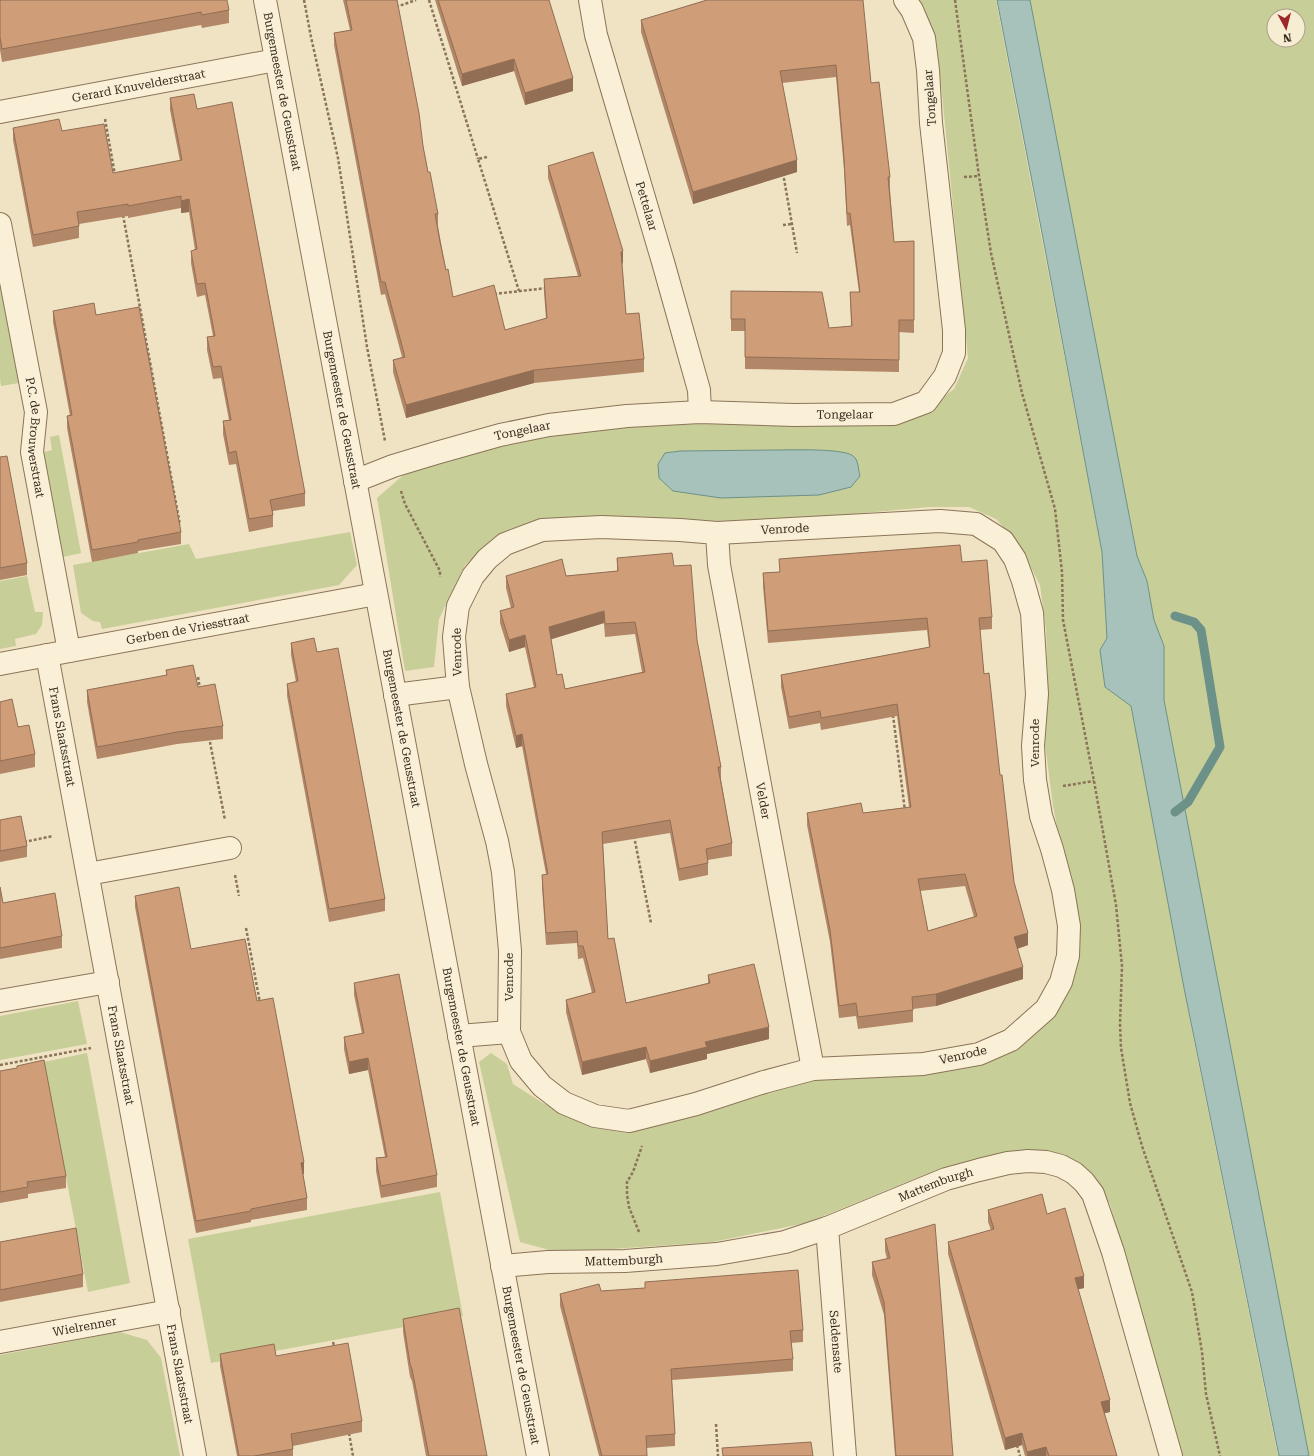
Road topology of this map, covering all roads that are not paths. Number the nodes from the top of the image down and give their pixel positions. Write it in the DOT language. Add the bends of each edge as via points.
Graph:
graph roads {
  1 [pos="265,0"];
  2 [pos="590,0"];
  3 [pos="905,0"];
  4 [pos="276,60"];
  5 [pos="0,112"];
  6 [pos="0,224"];
  7 [pos="700,412"];
  8 [pos="355,482"];
  9 [pos="717,533"];
  10 [pos="376,594"];
  11 [pos="69,651"];
  12 [pos="47,655"];
  13 [pos="0,664"];
  14 [pos="458,687"];
  15 [pos="395,695"];
  16 [pos="230,848"];
  17 [pos="88,874"];
  18 [pos="108,982"];
  19 [pos="0,1001"];
  20 [pos="509,1032"];
  21 [pos="459,1036"];
  22 [pos="813,1069"];
  23 [pos="827,1228"];
  24 [pos="502,1266"];
  25 [pos="169,1311"];
  26 [pos="0,1342"];
  27 [pos="195,1456"];
  28 [pos="538,1456"];
  29 [pos="845,1456"];
  30 [pos="1171,1456"];
  1 -- 4 [label="street, Burgemeester de Geusstraat"];
  2 -- 7 [label="street, Pettelaar" via="596,35 699,390"];
  3 -- 7 [label="street, Tongelaar" via="924,38 928,70 954,330 954,353 946,376 926,402 894,414 794,415"];
  4 -- 5 [label="street, Gerard Knuvelderstraat"];
  4 -- 8 [label="street, Burgemeester de Geusstraat"];
  6 -- 11 [label="street, P.C. de Brouwerstraat" via="36,412 32,452"];
  7 -- 8 [label="street, Tongelaar" via="627,416 549,425 500,435 393,466"];
  8 -- 10 [label="street, Burgemeester de Geusstraat"];
  9 -- 14 [label="street, Venrode" via="602,527 542,530 505,544 487,559 473,576 458,606 454,637"];
  9 -- 22 [label="street, Velder" via="719,565"];
  9 -- 22 [label="street, Venrode" via="909,522 976,524 1003,541 1015,559 1032,613 1037,694 1033,746 1035,780 1041,816 1063,890 1069,926 1068,956 1061,982 1046,1009 1011,1040 979,1054 924,1064"];
  10 -- 11 [label="street, Gerben de Vriesstraat"];
  10 -- 15 [label="street, Burgemeester de Geusstraat"];
  11 -- 12 [label="street, Gerben de Vriesstraat"];
  12 -- 13 [label="street, Gerben de Vriesstraat"];
  12 -- 17 [label="street, Frans Slaatsstraat"];
  14 -- 15 [label="street, Venrode"];
  14 -- 20 [label="street, Venrode" via="503,872 510,951"];
  15 -- 21 [label="street, Burgemeester de Geusstraat"];
  16 -- 17 [label="street"];
  17 -- 18 [label="street, Frans Slaatsstraat"];
  18 -- 19 [label="street"];
  18 -- 25 [label="street, Frans Slaatsstraat"];
  20 -- 21 [label="street"];
  20 -- 22 [label="street, Venrode" via="520,1061 542,1086 564,1103 596,1116 629,1121"];
  21 -- 24 [label="street, Burgemeester de Geusstraat"];
  23 -- 24 [label="street, Mattemburgh" via="785,1242 717,1254"];
  23 -- 29 [label="street, Seldensate"];
  23 -- 30 [label="street, Mattemburgh" via="946,1180 1008,1163 1046,1162 1074,1173 1084,1182 1096,1201"];
  24 -- 28 [label="street, Burgemeester de Geusstraat"];
  25 -- 26 [label="street, Wielrenner"];
  25 -- 27 [label="street, Frans Slaatsstraat"];
}
